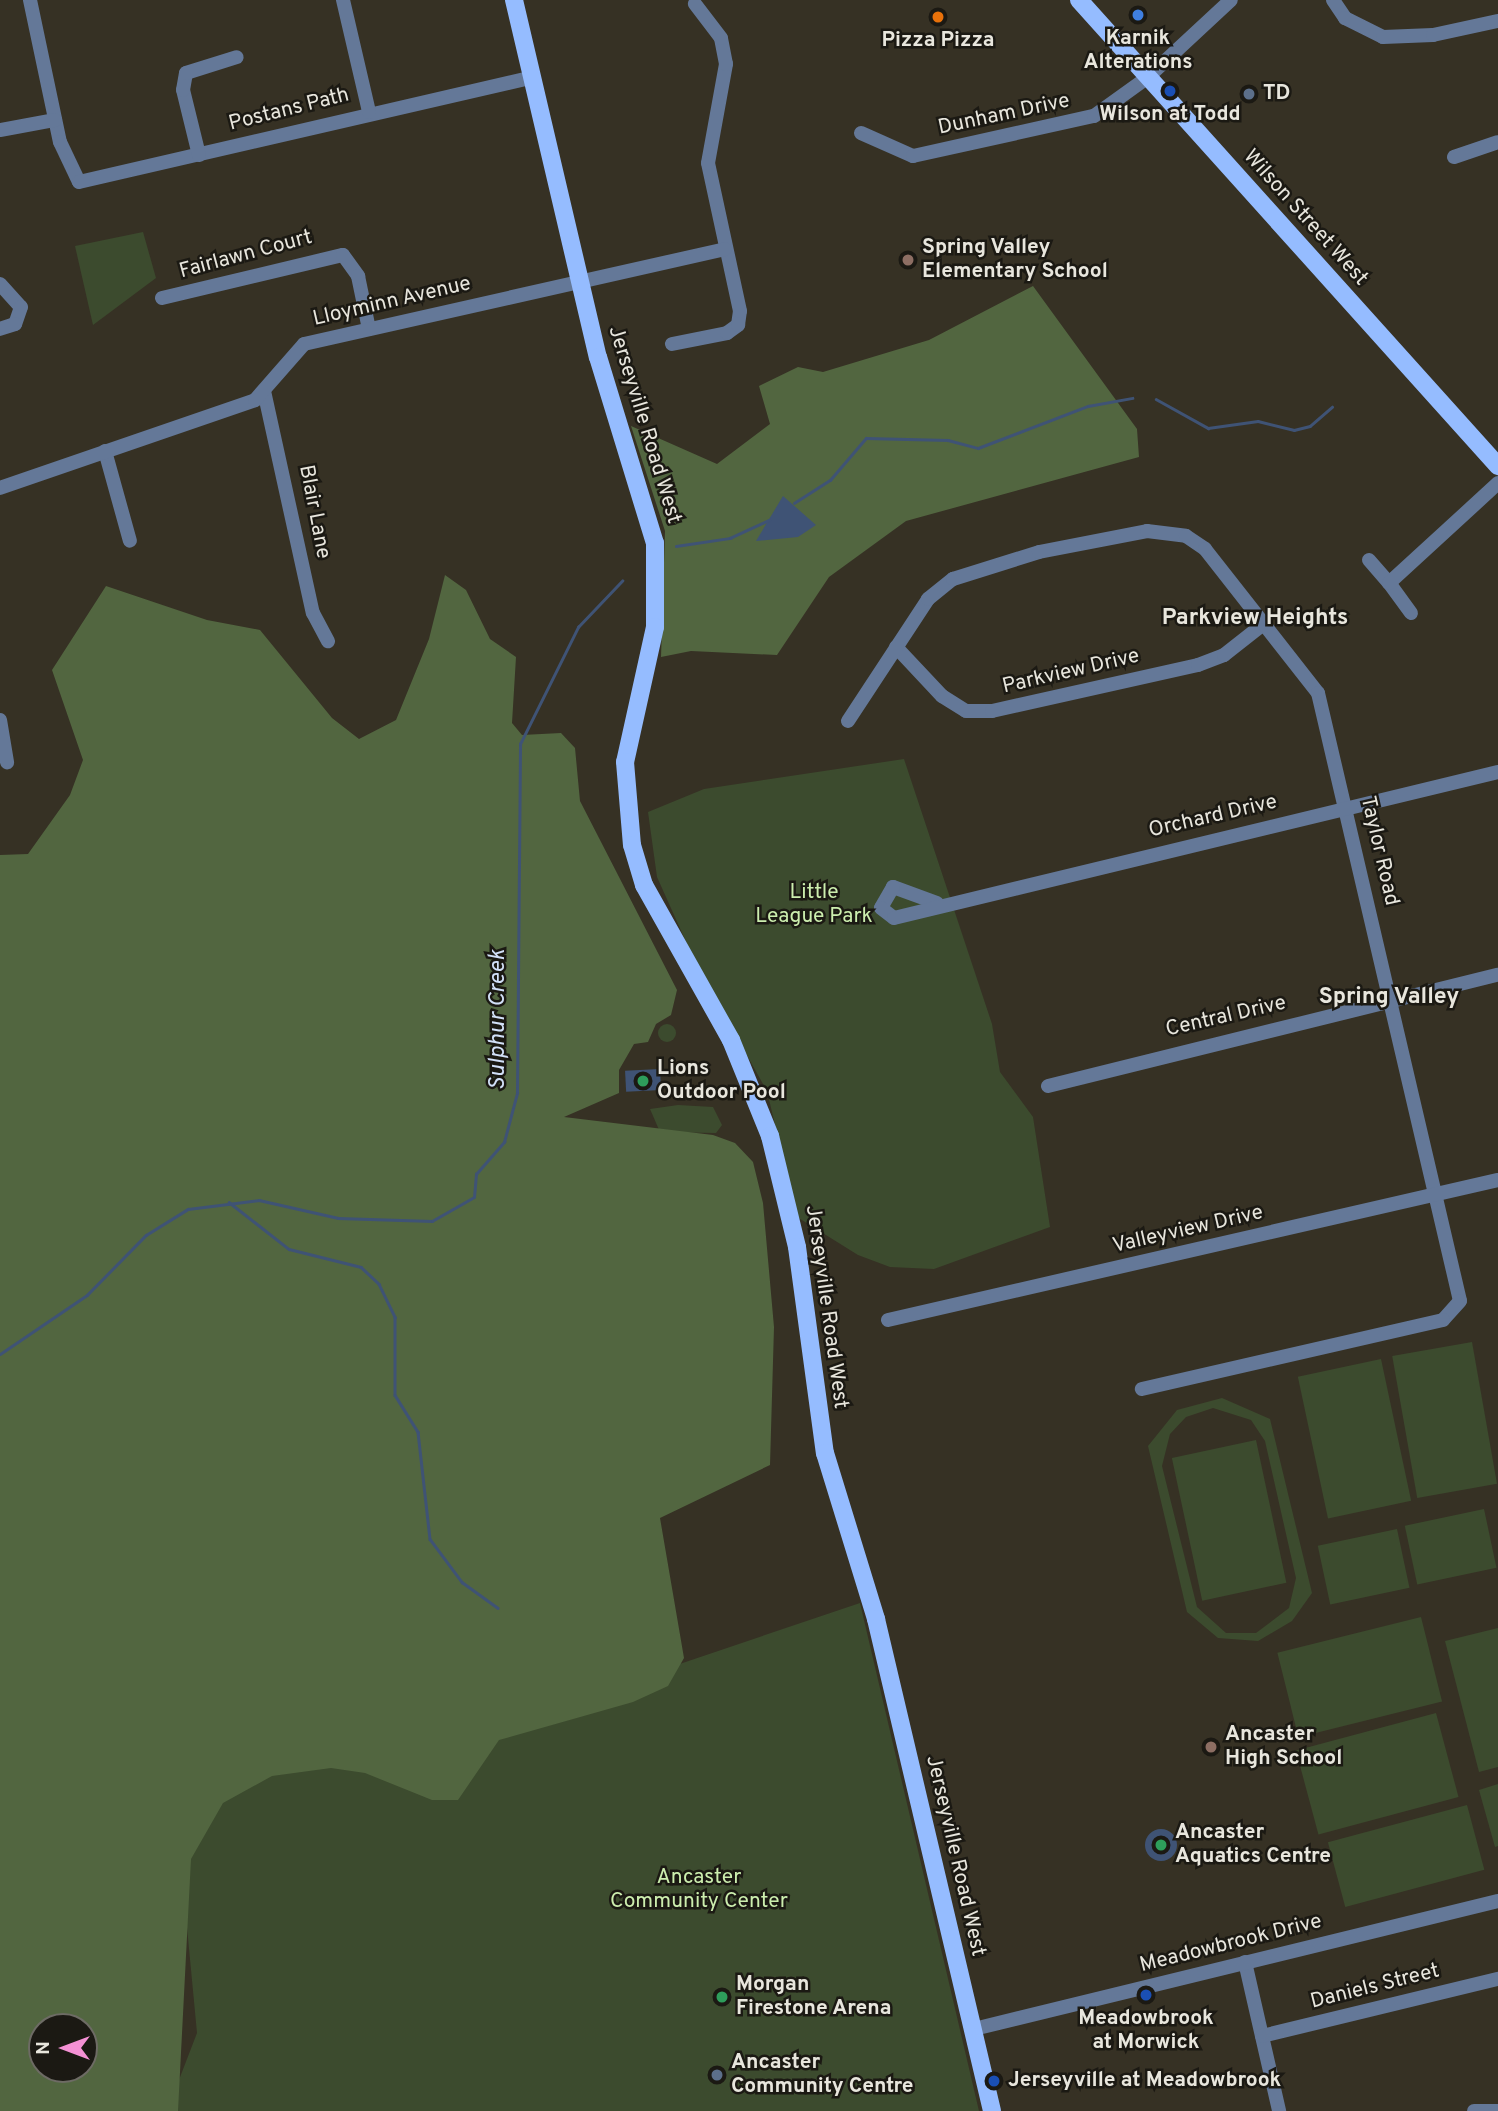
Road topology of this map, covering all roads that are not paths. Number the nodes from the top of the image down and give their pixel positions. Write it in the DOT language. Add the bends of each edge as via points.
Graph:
graph roads {
  1 [pos="30,0"];
  2 [pos="343,0"];
  3 [pos="514,0"];
  4 [pos="1079,0"];
  5 [pos="1231,0"];
  6 [pos="1333,0"];
  7 [pos="695,4"];
  8 [pos="1498,21"];
  9 [pos="237,57"];
  10 [pos="1148,77"];
  11 [pos="531,78"];
  12 [pos="369,111"];
  13 [pos="55,120"];
  14 [pos="0,130"];
  15 [pos="861,133"];
  16 [pos="1498,142"];
  17 [pos="199,155"];
  18 [pos="1454,157"];
  19 [pos="724,248"];
  20 [pos="580,280"];
  21 [pos="0,284"];
  22 [pos="162,298"];
  23 [pos="0,329"];
  24 [pos="369,330"];
  25 [pos="672,344"];
  26 [pos="264,391"];
  27 [pos="105,451"];
  28 [pos="1498,466"];
  29 [pos="1498,483"];
  30 [pos="0,488"];
  31 [pos="130,541"];
  32 [pos="1369,560"];
  33 [pos="1389,583"];
  34 [pos="1411,613"];
  35 [pos="1266,622"];
  36 [pos="328,641"];
  37 [pos="896,647"];
  38 [pos="0,720"];
  39 [pos="848,721"];
  40 [pos="7,762"];
  41 [pos="1498,772"];
  42 [pos="1347,807"];
  43 [pos="937,903"];
  44 [pos="1498,975"];
  45 [pos="1392,1000"];
  46 [pos="1048,1086"];
  47 [pos="1498,1180"];
  48 [pos="1439,1194"];
  49 [pos="888,1321"];
  50 [pos="1142,1390"];
  51 [pos="1498,1901"];
  52 [pos="1245,1962"];
  53 [pos="1498,1979"];
  54 [pos="974,2029"];
  55 [pos="1262,2036"];
  56 [pos="992,2111"];
  57 [pos="1279,2111"];
  58 [pos="1474,2111"];
  59 [pos="1498,2111"];
  1 -- 13 [label="street"];
  2 -- 12 [label="street"];
  3 -- 11 [label="main road, Jerseyville Road West"];
  4 -- 10 [label="main road, Wilson Street West"];
  5 -- 10 [label="street, Dunham Drive"];
  6 -- 8 [label="street" via="1345,18 1383,37 1433,35"];
  7 -- 19 [label="street" via="721,38 726,64 708,163"];
  9 -- 17 [label="street" via="186,73 183,90"];
  10 -- 15 [label="street, Dunham Drive" via="1094,116 920,154 904,155"];
  10 -- 28 [label="main road, Wilson Street West"];
  11 -- 12 [label="street, Postans Path"];
  11 -- 20 [label="main road, Jerseyville Road West"];
  12 -- 17 [label="street, Postans Path"];
  13 -- 14 [label="street"];
  13 -- 17 [label="street, Postans Path" via="66,164 79,182"];
  16 -- 18 [label="street"];
  19 -- 20 [label="street, Lloyminn Avenue"];
  19 -- 25 [label="street" via="738,325 716,337"];
  20 -- 24 [label="street, Lloyminn Avenue"];
  20 -- 54 [label="main road, Jerseyville Road West" via="655,543 655,627 625,762 632,845 644,885 731,1040 770,1136 797,1247 825,1453 876,1619"];
  21 -- 23 [label="street" via="21,307 15,324"];
  22 -- 24 [label="street, Fairlawn Court" via="343,255 358,276"];
  24 -- 26 [label="street, Lloyminn Avenue" via="304,344"];
  26 -- 27 [label="street, Lloyminn Avenue" via="204,420"];
  26 -- 36 [label="street, Blair Lane" via="313,613"];
  27 -- 30 [label="street, Lloyminn Avenue"];
  27 -- 31 [label="street"];
  29 -- 33 [label="street"];
  32 -- 33 [label="street"];
  33 -- 34 [label="street"];
  35 -- 37 [label="street, Parkview Drive" via="1224,656 1198,665 992,711 966,711 942,696"];
  35 -- 37 [label="street, Taylor Road" via="1205,549 1186,536 1147,531 1039,552 953,579 928,599"];
  35 -- 42 [label="street, Taylor Road" via="1318,693"];
  37 -- 39 [label="street, Taylor Road"];
  38 -- 40 [label="street"];
  41 -- 42 [label="street, Orchard Drive"];
  42 -- 43 [label="street, Orchard Drive"];
  42 -- 45 [label="street, Taylor Road"];
  44 -- 45 [label="street, Central Drive"];
  45 -- 46 [label="street, Central Drive"];
  45 -- 48 [label="street, Taylor Road"];
  47 -- 48 [label="street, Valleyview Drive"];
  48 -- 49 [label="street, Valleyview Drive"];
  48 -- 50 [label="street, Taylor Road" via="1460,1301 1443,1320"];
  51 -- 52 [label="street, Meadowbrook Drive"];
  52 -- 54 [label="street, Meadowbrook Drive"];
  52 -- 55 [label="street"];
  53 -- 55 [label="street, Daniels Street"];
  54 -- 56 [label="main road, Jerseyville Road West"];
  55 -- 57 [label="street"];
  58 -- 59 [label="street"];
}
